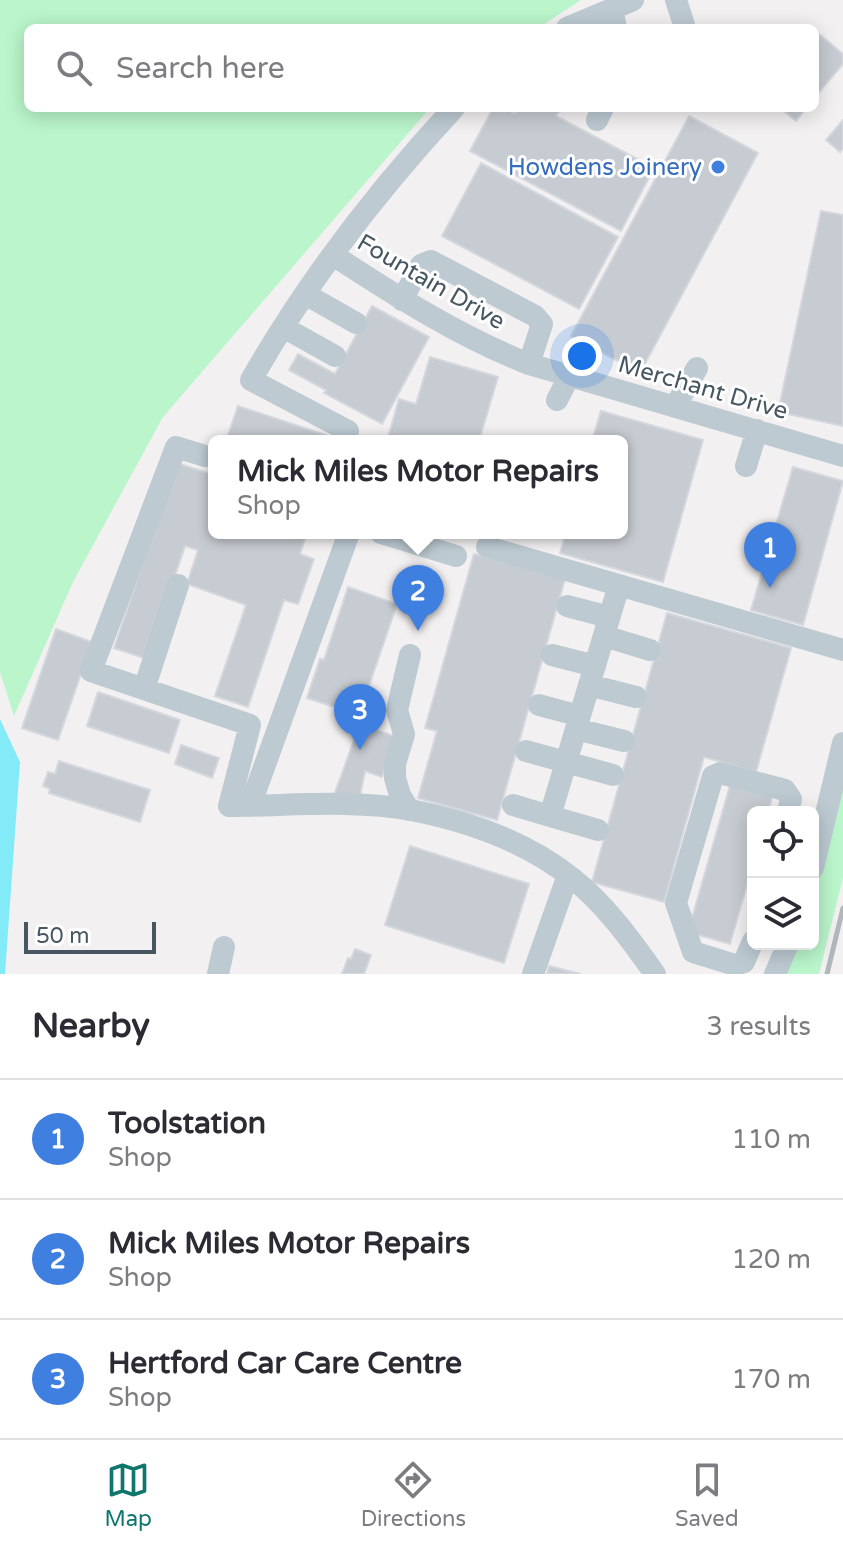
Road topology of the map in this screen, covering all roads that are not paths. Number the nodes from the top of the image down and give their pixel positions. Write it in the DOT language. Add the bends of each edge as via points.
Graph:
graph roads {
  1 [pos="633,0"];
  2 [pos="676,0"];
  3 [pos="614,18"];
  4 [pos="586,24"];
  5 [pos="684,24"];
  6 [pos="450,112"];
  7 [pos="333,255"];
  8 [pos="305,294"];
  9 [pos="402,300"];
  10 [pos="356,323"];
  11 [pos="283,327"];
  12 [pos="335,356"];
  13 [pos="697,368"];
  14 [pos="549,370"];
  15 [pos="557,400"];
  16 [pos="675,407"];
  17 [pos="757,430"];
  18 [pos="348,431"];
  19 [pos="205,456"];
  20 [pos="843,456"];
  21 [pos="746,466"];
  22 [pos="347,539"];
  23 [pos="401,539"];
  24 [pos="487,547"];
  25 [pos="456,556"];
  26 [pos="178,585"];
  27 [pos="619,585"];
  28 [pos="567,606"];
  29 [pos="606,626"];
  30 [pos="650,650"];
  31 [pos="843,650"];
  32 [pos="410,655"];
  33 [pos="552,655"];
  34 [pos="592,675"];
  35 [pos="144,689"];
  36 [pos="636,697"];
  37 [pos="539,705"];
  38 [pos="578,723"];
  39 [pos="624,741"];
  40 [pos="843,743"];
  41 [pos="526,751"];
  42 [pos="566,762"];
  43 [pos="613,775"];
  44 [pos="513,805"];
  45 [pos="250,806"];
  46 [pos="789,806"];
  47 [pos="409,810"];
  48 [pos="550,816"];
  49 [pos="598,830"];
  50 [pos="819,843"];
  51 [pos="568,875"];
  52 [pos="224,947"];
  53 [pos="749,950"];
  54 [pos="785,950"];
  55 [pos="218,974"];
  56 [pos="533,974"];
  57 [pos="655,974"];
  58 [pos="775,974"];
  1 -- 3 [label="street"];
  2 -- 5 [label="street"];
  3 -- 4 [label="street"];
  6 -- 7 [label="street, Fountain Drive"];
  7 -- 8 [label="street, Fountain Drive"];
  7 -- 9 [label="street, Fountain Drive"];
  8 -- 10 [label="street"];
  8 -- 11 [label="street, Fountain Drive"];
  9 -- 14 [label="street, Fountain Drive" via="492,349"];
  9 -- 14 [label="street" via="421,265 431,261 535,316 542,324"];
  11 -- 12 [label="street"];
  11 -- 18 [label="street, Fountain Drive" via="251,380"];
  13 -- 16 [label="street"];
  14 -- 15 [label="street"];
  14 -- 16 [label="street, Merchant Drive"];
  16 -- 17 [label="street, Merchant Drive"];
  17 -- 20 [label="street, Merchant Drive"];
  17 -- 21 [label="street"];
  19 -- 35 [label="street" via="176,447 91,671"];
  22 -- 45 [label="street"];
  23 -- 25 [label="street"];
  24 -- 27 [label="street"];
  26 -- 35 [label="street"];
  27 -- 29 [label="street"];
  27 -- 31 [label="street"];
  28 -- 29 [label="street"];
  29 -- 30 [label="street"];
  29 -- 34 [label="street"];
  32 -- 47 [label="street" via="397,710 404,734 395,764"];
  33 -- 34 [label="street"];
  34 -- 36 [label="street"];
  34 -- 38 [label="street"];
  35 -- 45 [label="street" via="250,725 229,806"];
  37 -- 38 [label="street"];
  38 -- 39 [label="street"];
  38 -- 42 [label="street"];
  40 -- 50 [label="street"];
  41 -- 42 [label="street"];
  42 -- 43 [label="street"];
  42 -- 48 [label="street"];
  44 -- 48 [label="street"];
  45 -- 47 [label="street"];
  46 -- 53 [label="street" via="785,790 720,773 713,776 676,903 693,952 735,965 744,962"];
  47 -- 51 [label="street" via="498,836"];
  48 -- 49 [label="street"];
  51 -- 56 [label="street"];
  51 -- 57 [label="street" via="631,940"];
  52 -- 55 [label="street"];
  54 -- 58 [label="street"];
}
